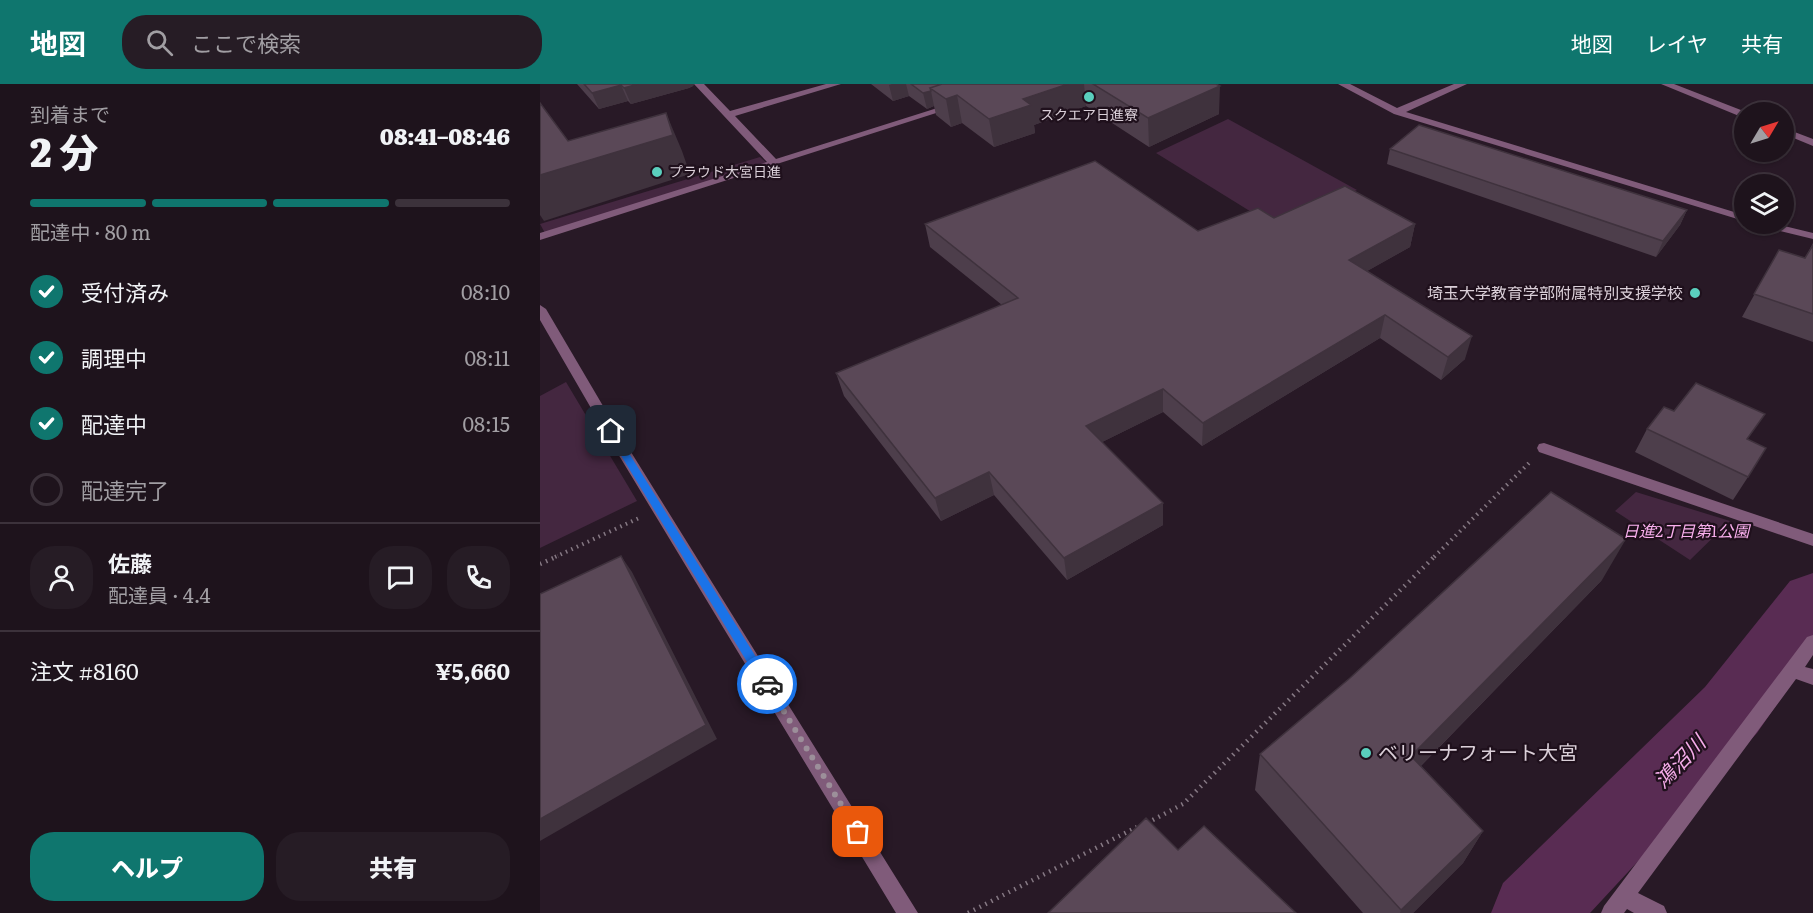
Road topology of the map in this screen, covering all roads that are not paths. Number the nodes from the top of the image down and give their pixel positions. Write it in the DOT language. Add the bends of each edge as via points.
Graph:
graph roads {
  1 [pos="713,84"];
  2 [pos="836,84"];
  3 [pos="1343,84"];
  4 [pos="1462,84"];
  5 [pos="1666,84"];
  6 [pos="700,86"];
  7 [pos="965,102"];
  8 [pos="1734,111"];
  9 [pos="1397,112"];
  10 [pos="728,115"];
  11 [pos="1794,135"];
  12 [pos="1813,143"];
  13 [pos="774,162"];
  14 [pos="1734,215"];
  15 [pos="1794,231"];
  16 [pos="1813,236"];
  17 [pos="540,237"];
  18 [pos="540,309"];
  19 [pos="1544,448"];
  20 [pos="1813,540"];
  21 [pos="1813,642"];
  22 [pos="1792,670"];
  23 [pos="1813,677"];
  24 [pos="1617,905"];
  25 [pos="908,913"];
  26 [pos="1657,913"];
  1 -- 6 [label="street"];
  2 -- 10 [label="street"];
  3 -- 9 [label="street"];
  4 -- 9 [label="street"];
  5 -- 8 [label="street"];
  6 -- 10 [label="street"];
  7 -- 13 [label="street"];
  9 -- 14 [label="street"];
  10 -- 13 [label="street"];
  11 -- 12 [label="street"];
  13 -- 17 [label="street"];
  15 -- 16 [label="street"];
  18 -- 25 [label="street" via="658,509"];
  19 -- 20 [label="street"];
  21 -- 22 [label="street"];
  22 -- 23 [label="street"];
  22 -- 24 [label="street"];
  24 -- 26 [label="street"];
}
